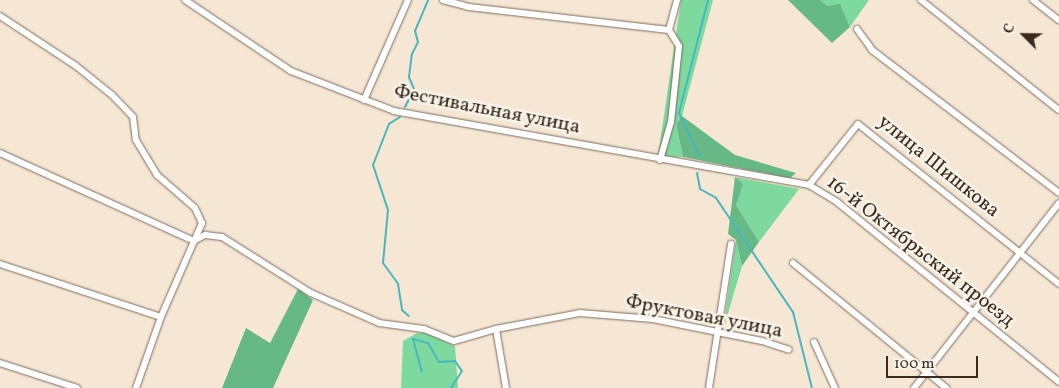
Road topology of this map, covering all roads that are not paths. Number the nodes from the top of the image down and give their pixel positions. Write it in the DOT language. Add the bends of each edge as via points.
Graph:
graph roads {
  1 [pos="185,0"];
  2 [pos="408,0"];
  3 [pos="443,0"];
  4 [pos="677,0"];
  5 [pos="922,0"];
  6 [pos="1033,0"];
  7 [pos="0,16"];
  8 [pos="1059,20"];
  9 [pos="857,29"];
  10 [pos="669,30"];
  11 [pos="364,100"];
  12 [pos="1059,110"];
  13 [pos="0,153"];
  14 [pos="660,160"];
  15 [pos="808,185"];
  16 [pos="1059,194"];
  17 [pos="1059,203"];
  18 [pos="194,240"];
  19 [pos="731,244"];
  20 [pos="1020,254"];
  21 [pos="793,263"];
  22 [pos="0,264"];
  23 [pos="1059,284"];
  24 [pos="973,315"];
  25 [pos="161,317"];
  26 [pos="496,329"];
  27 [pos="718,332"];
  28 [pos="814,342"];
  29 [pos="790,350"];
  30 [pos="0,363"];
  31 [pos="927,372"];
  32 [pos="1059,382"];
  33 [pos="77,388"];
  34 [pos="136,388"];
  35 [pos="506,388"];
  36 [pos="709,388"];
  37 [pos="835,388"];
  38 [pos="914,388"];
  39 [pos="946,388"];
  1 -- 11 [label="street, Фестивальная улица" via="291,71"];
  2 -- 11 [label="street"];
  3 -- 10 [label="street" via="469,7"];
  4 -- 10 [label="street"];
  5 -- 12 [label="street"];
  6 -- 8 [label="street"];
  7 -- 18 [label="street" via="76,66 133,117 136,140 157,175 195,208 202,223"];
  9 -- 16 [label="street" via="872,50"];
  10 -- 14 [label="street" via="679,46 671,122"];
  11 -- 14 [label="street, Фестивальная улица" via="394,111"];
  13 -- 18 [label="street"];
  14 -- 15 [label="street, Фестивальная улица"];
  15 -- 20 [label="street, улица Шишкова" via="858,124"];
  15 -- 24 [label="street, 16-й Октябрьский проезд" via="837,202"];
  17 -- 20 [label="street"];
  18 -- 25 [label="street"];
  18 -- 26 [label="street, Фруктовая улица" via="205,235 222,237 311,293 379,323 424,329 454,341"];
  19 -- 27 [label="street"];
  20 -- 23 [label="street, улица Шишкова"];
  20 -- 24 [label="street"];
  21 -- 31 [label="street"];
  22 -- 25 [label="street"];
  24 -- 31 [label="street"];
  24 -- 32 [label="street, 16-й Октябрьский проезд"];
  25 -- 34 [label="street"];
  26 -- 27 [label="street, Фруктовая улица" via="580,313 653,319"];
  26 -- 35 [label="street"];
  27 -- 29 [label="street, Фруктовая улица"];
  27 -- 36 [label="street"];
  28 -- 37 [label="street"];
  30 -- 33 [label="street"];
  31 -- 38 [label="street"];
  31 -- 39 [label="street"];
}
